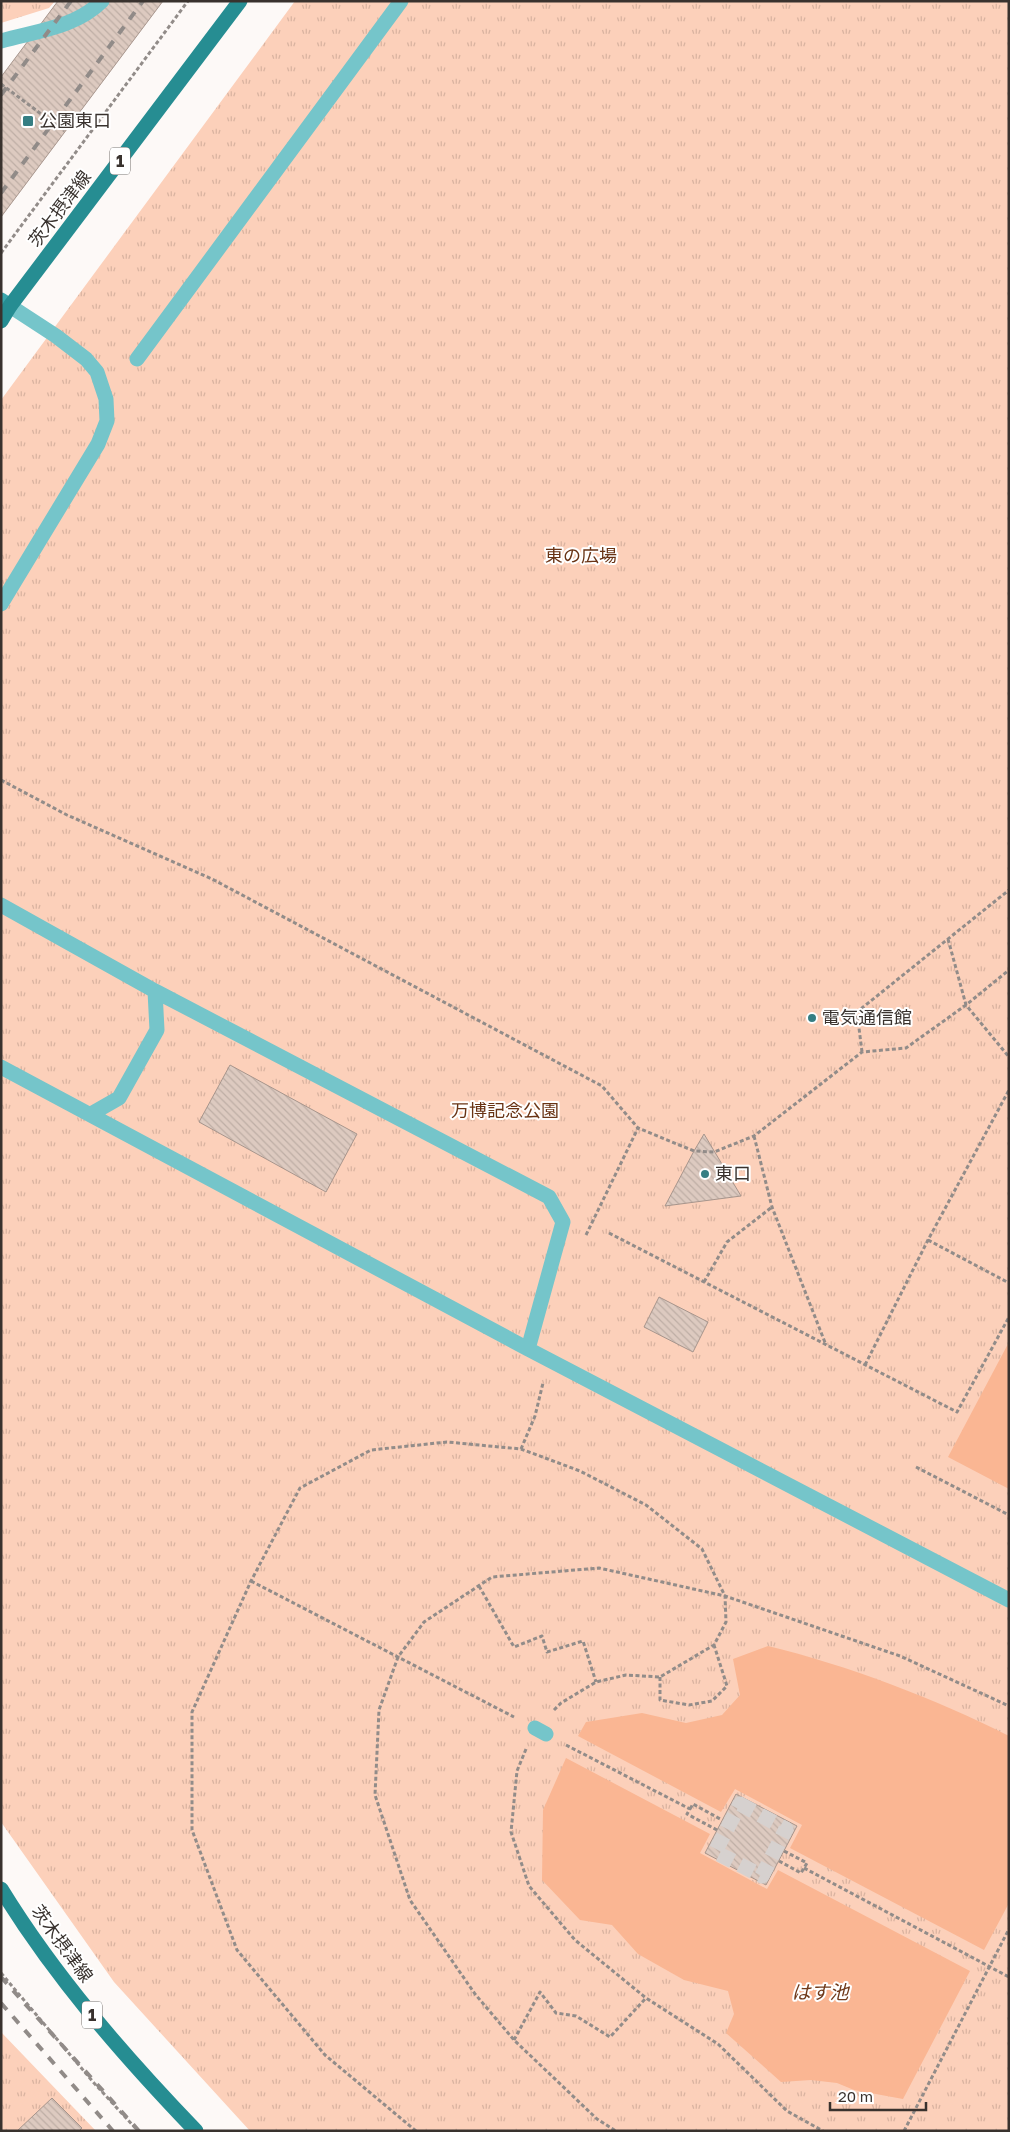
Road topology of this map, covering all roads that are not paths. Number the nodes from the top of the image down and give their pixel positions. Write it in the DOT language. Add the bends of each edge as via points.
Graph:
graph roads {
  1 [pos="102,1"];
  2 [pos="240,1"];
  3 [pos="401,1"];
  4 [pos="1,40"];
  5 [pos="6,303"];
  6 [pos="1,321"];
  7 [pos="137,358"];
  8 [pos="1,604"];
  9 [pos="1,906"];
  10 [pos="155,991"];
  11 [pos="1,1066"];
  12 [pos="91,1114"];
  13 [pos="528,1349"];
  14 [pos="1009,1600"];
  15 [pos="1,1889"];
  16 [pos="196,2131"];
  1 -- 4 [label="street" via="73,22"];
  2 -- 5 [label="main road, 茨木摂津線 / 1"];
  3 -- 7 [label="street"];
  5 -- 6 [label="main road, 茨木摂津線 / 1"];
  5 -- 8 [label="street" via="56,336 91,366 106,399 107,421 98,444"];
  9 -- 10 [label="street"];
  10 -- 12 [label="street" via="157,1030 119,1098"];
  10 -- 13 [label="street" via="549,1197 563,1222"];
  11 -- 12 [label="street"];
  12 -- 13 [label="street"];
  13 -- 14 [label="street"];
  15 -- 16 [label="main road, 茨木摂津線 / 1" via="62,1977 109,2035"];
}
